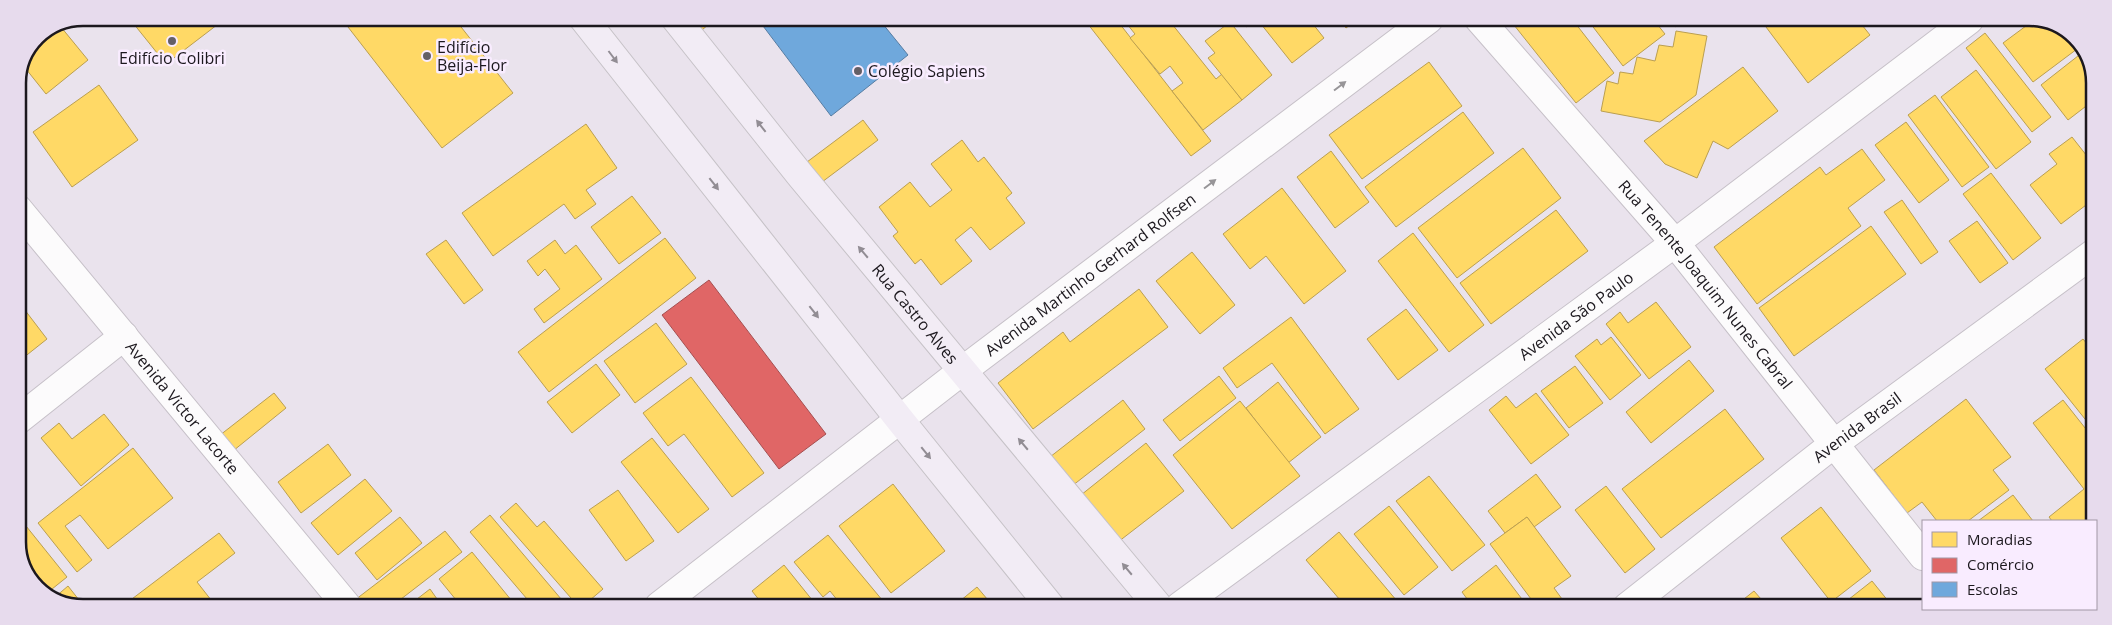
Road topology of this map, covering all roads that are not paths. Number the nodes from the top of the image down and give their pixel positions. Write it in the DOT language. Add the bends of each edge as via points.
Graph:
graph roads {
  1 [pos="589,26"];
  2 [pos="681,26"];
  3 [pos="1420,26"];
  4 [pos="1485,26"];
  5 [pos="1961,26"];
  6 [pos="26,219"];
  7 [pos="1675,243"];
  8 [pos="2086,259"];
  9 [pos="124,336"];
  10 [pos="962,371"];
  11 [pos="26,414"];
  12 [pos="900,420"];
  13 [pos="1835,443"];
  14 [pos="1922,555"];
  15 [pos="341,599"];
  16 [pos="667,599"];
  17 [pos="1044,599"];
  18 [pos="1152,599"];
  19 [pos="1190,599"];
  20 [pos="1637,599"];
  1 -- 12 [label="main road, one-way"];
  10 -- 2 [label="main road, Rua Castro Alves, one-way"];
  10 -- 3 [label="street, Avenida Martinho Gerhard Rolfsen, one-way"];
  4 -- 7 [label="street, Rua Tenente Joaquim Nunes Cabral"];
  5 -- 7 [label="street, Avenida São Paulo"];
  6 -- 9 [label="street, Avenida Victor Lacorte"];
  7 -- 13 [label="street, Rua Tenente Joaquim Nunes Cabral"];
  7 -- 19 [label="street, Avenida São Paulo"];
  8 -- 13 [label="street, Avenida Brasil"];
  9 -- 11 [label="street"];
  9 -- 15 [label="street, Avenida Victor Lacorte"];
  10 -- 12 [label="street, Avenida Martinho Gerhard Rolfsen"];
  18 -- 10 [label="main road, Rua Castro Alves, one-way"];
  12 -- 16 [label="street, Avenida Martinho Gerhard Rolfsen"];
  12 -- 17 [label="main road, one-way"];
  13 -- 14 [label="street, Rua Tenente Joaquim Nunes Cabral"];
  13 -- 20 [label="street, Avenida Brasil"];
}
